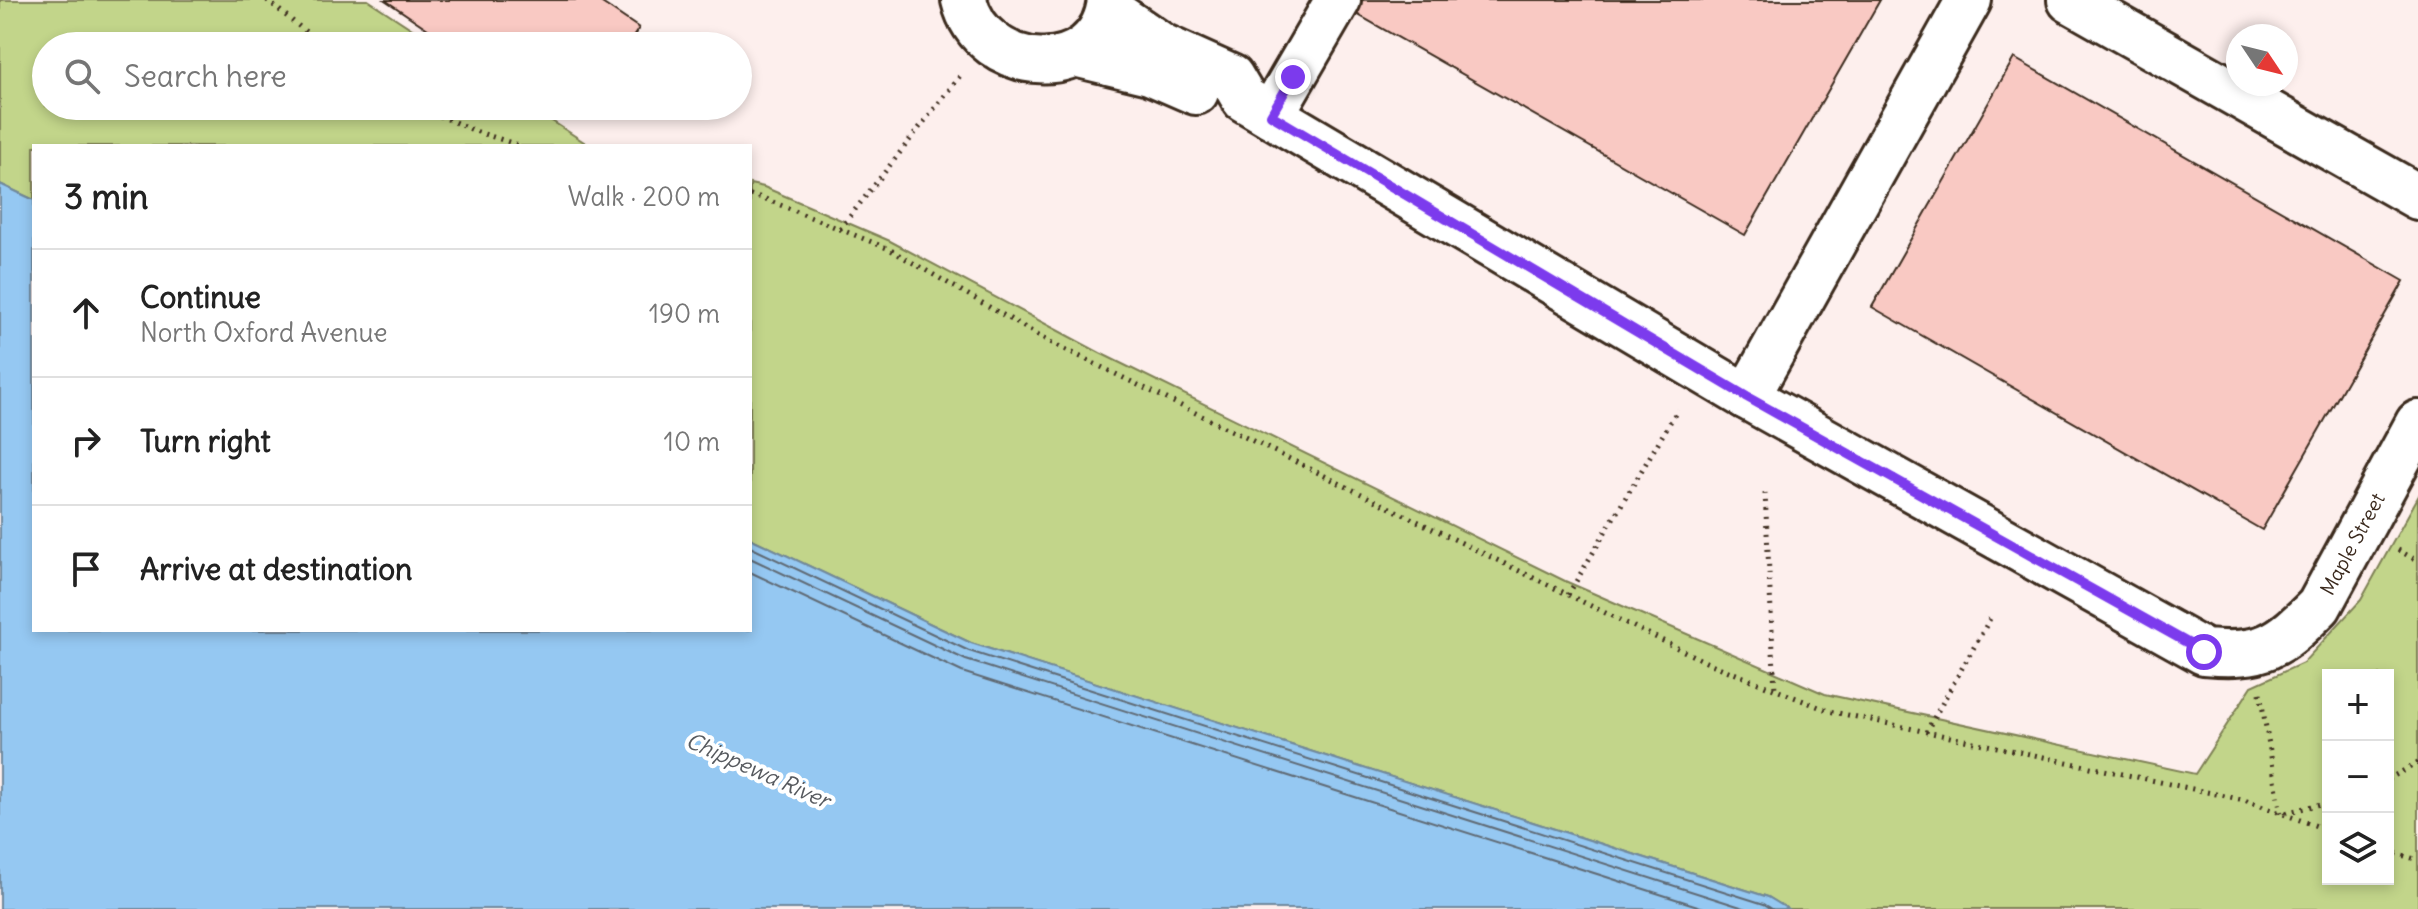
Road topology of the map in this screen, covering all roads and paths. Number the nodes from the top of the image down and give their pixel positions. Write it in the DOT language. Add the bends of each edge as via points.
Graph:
graph roads {
  1 [pos="267,0"];
  2 [pos="1338,0"];
  3 [pos="1969,0"];
  4 [pos="2070,0"];
  5 [pos="959,4"];
  6 [pos="1110,5"];
  7 [pos="306,32"];
  8 [pos="1075,54"];
  9 [pos="967,67"];
  10 [pos="1258,107"];
  11 [pos="450,120"];
  12 [pos="515,144"];
  13 [pos="752,196"];
  14 [pos="2418,197"];
  15 [pos="840,229"];
  16 [pos="1747,397"];
  17 [pos="1678,409"];
  18 [pos="2418,423"];
  19 [pos="1765,493"];
  20 [pos="2398,550"];
  21 [pos="2418,561"];
  22 [pos="1568,595"];
  23 [pos="1991,617"];
  24 [pos="1775,690"];
  25 [pos="2260,693"];
  26 [pos="1926,732"];
  27 [pos="2418,763"];
  28 [pos="2394,776"];
  29 [pos="2322,804"];
  30 [pos="2281,814"];
  31 [pos="2322,828"];
  32 [pos="2394,853"];
  33 [pos="2418,860"];
  1 -- 7 [label="path"];
  2 -- 10 [label="street"];
  3 -- 16 [label="street"];
  4 -- 14 [label="street"];
  5 -- 8 [label="street" via="1001,50 1026,61"];
  6 -- 8 [label="street" via="1091,41"];
  6 -- 10 [label="street" via="1162,46 1231,77"];
  8 -- 10 [label="street" via="1150,72 1219,102"];
  9 -- 15 [label="path"];
  10 -- 16 [label="street"];
  11 -- 12 [label="path"];
  13 -- 15 [label="path"];
  15 -- 22 [label="path" via="889,249 1048,341"];
  16 -- 18 [label="street, Maple Street" via="2204,652 2240,655 2267,649 2319,606"];
  17 -- 22 [label="path"];
  19 -- 24 [label="path"];
  20 -- 21 [label="path"];
  22 -- 24 [label="path"];
  23 -- 26 [label="path"];
  24 -- 26 [label="path" via="1829,711"];
  25 -- 30 [label="path"];
  26 -- 30 [label="path" via="2244,800"];
  27 -- 28 [label="path"];
  29 -- 30 [label="path"];
  30 -- 31 [label="path"];
  32 -- 33 [label="path"];
}
